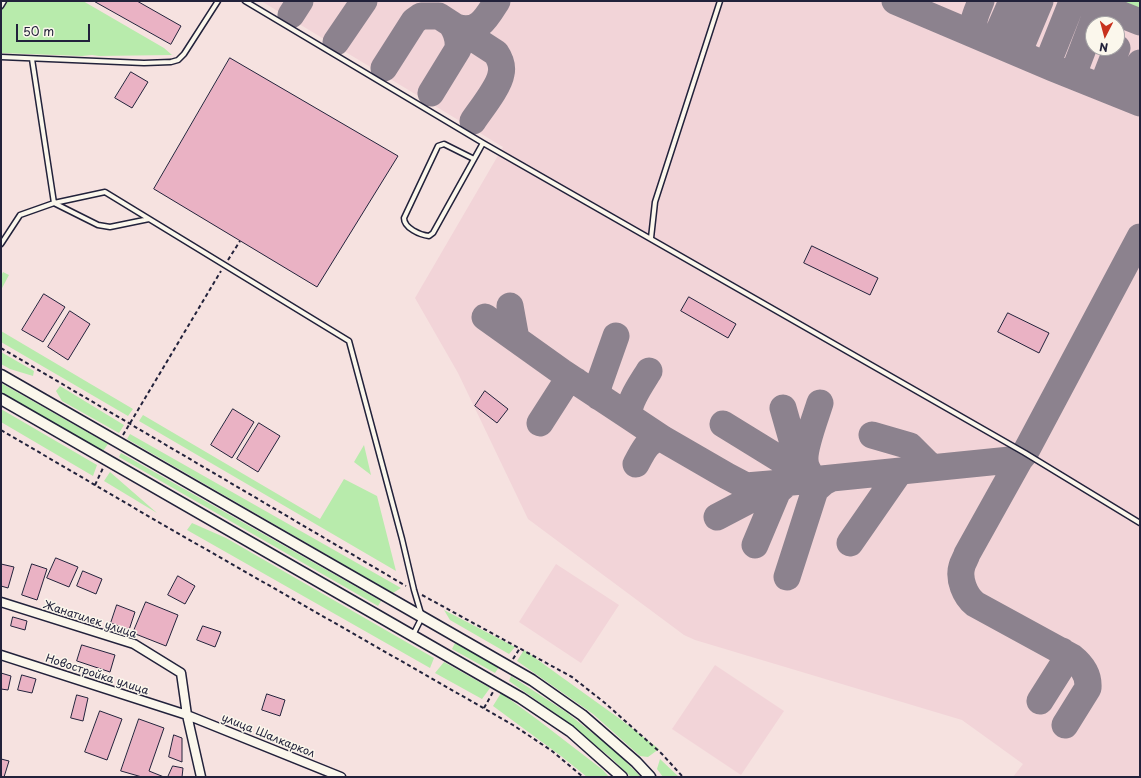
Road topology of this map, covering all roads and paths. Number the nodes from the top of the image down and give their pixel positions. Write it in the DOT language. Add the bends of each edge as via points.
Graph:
graph roads {
  1 [pos="4,1"];
  2 [pos="218,1"];
  3 [pos="245,1"];
  4 [pos="720,1"];
  5 [pos="1,6"];
  6 [pos="1,57"];
  7 [pos="32,59"];
  8 [pos="483,143"];
  9 [pos="474,159"];
  10 [pos="54,203"];
  11 [pos="149,219"];
  12 [pos="651,238"];
  13 [pos="240,241"];
  14 [pos="1,244"];
  15 [pos="225,265"];
  16 [pos="1,348"];
  17 [pos="1,375"];
  18 [pos="1,399"];
  19 [pos="130,423"];
  20 [pos="1,430"];
  21 [pos="1140,523"];
  22 [pos="414,590"];
  23 [pos="1,602"];
  24 [pos="422,617"];
  25 [pos="413,636"];
  26 [pos="1,655"];
  27 [pos="187,715"];
  28 [pos="201,777"];
  29 [pos="341,777"];
  30 [pos="583,777"];
  31 [pos="622,777"];
  32 [pos="650,777"];
  33 [pos="683,777"];
  1 -- 5 [label="lane"];
  2 -- 7 [label="lane" via="178,60 144,63"];
  3 -- 8 [label="lane"];
  4 -- 12 [label="lane" via="655,202"];
  6 -- 7 [label="lane"];
  7 -- 10 [label="lane"];
  8 -- 9 [label="lane"];
  8 -- 12 [label="lane"];
  9 -- 9 [label="lane" via="433,233 429,236 423,235 404,223 404,218 438,146 444,144"];
  10 -- 11 [label="lane" via="98,225 110,228"];
  10 -- 11 [label="lane" via="104,192"];
  10 -- 14 [label="lane" via="20,215"];
  11 -- 15 [label="lane"];
  12 -- 21 [label="lane" via="1025,453"];
  13 -- 15 [label="path"];
  15 -- 19 [label="path"];
  15 -- 22 [label="lane" via="349,341"];
  16 -- 19 [label="path"];
  17 -- 24 [label="street"];
  18 -- 25 [label="street"];
  19 -- 22 [label="path"];
  20 -- 30 [label="path" via="513,725 552,751"];
  22 -- 24 [label="lane"];
  22 -- 33 [label="path" via="572,677 662,754"];
  23 -- 27 [label="street, Жанатилек улица" via="134,644 181,673"];
  24 -- 25 [label="lane"];
  24 -- 32 [label="street" via="532,680 582,715"];
  25 -- 31 [label="street" via="528,702 570,731"];
  26 -- 27 [label="street, Новостройка улица"];
  27 -- 28 [label="street, Жанатилек улица"];
  27 -- 29 [label="street, улица Шалкаркол"];
}
